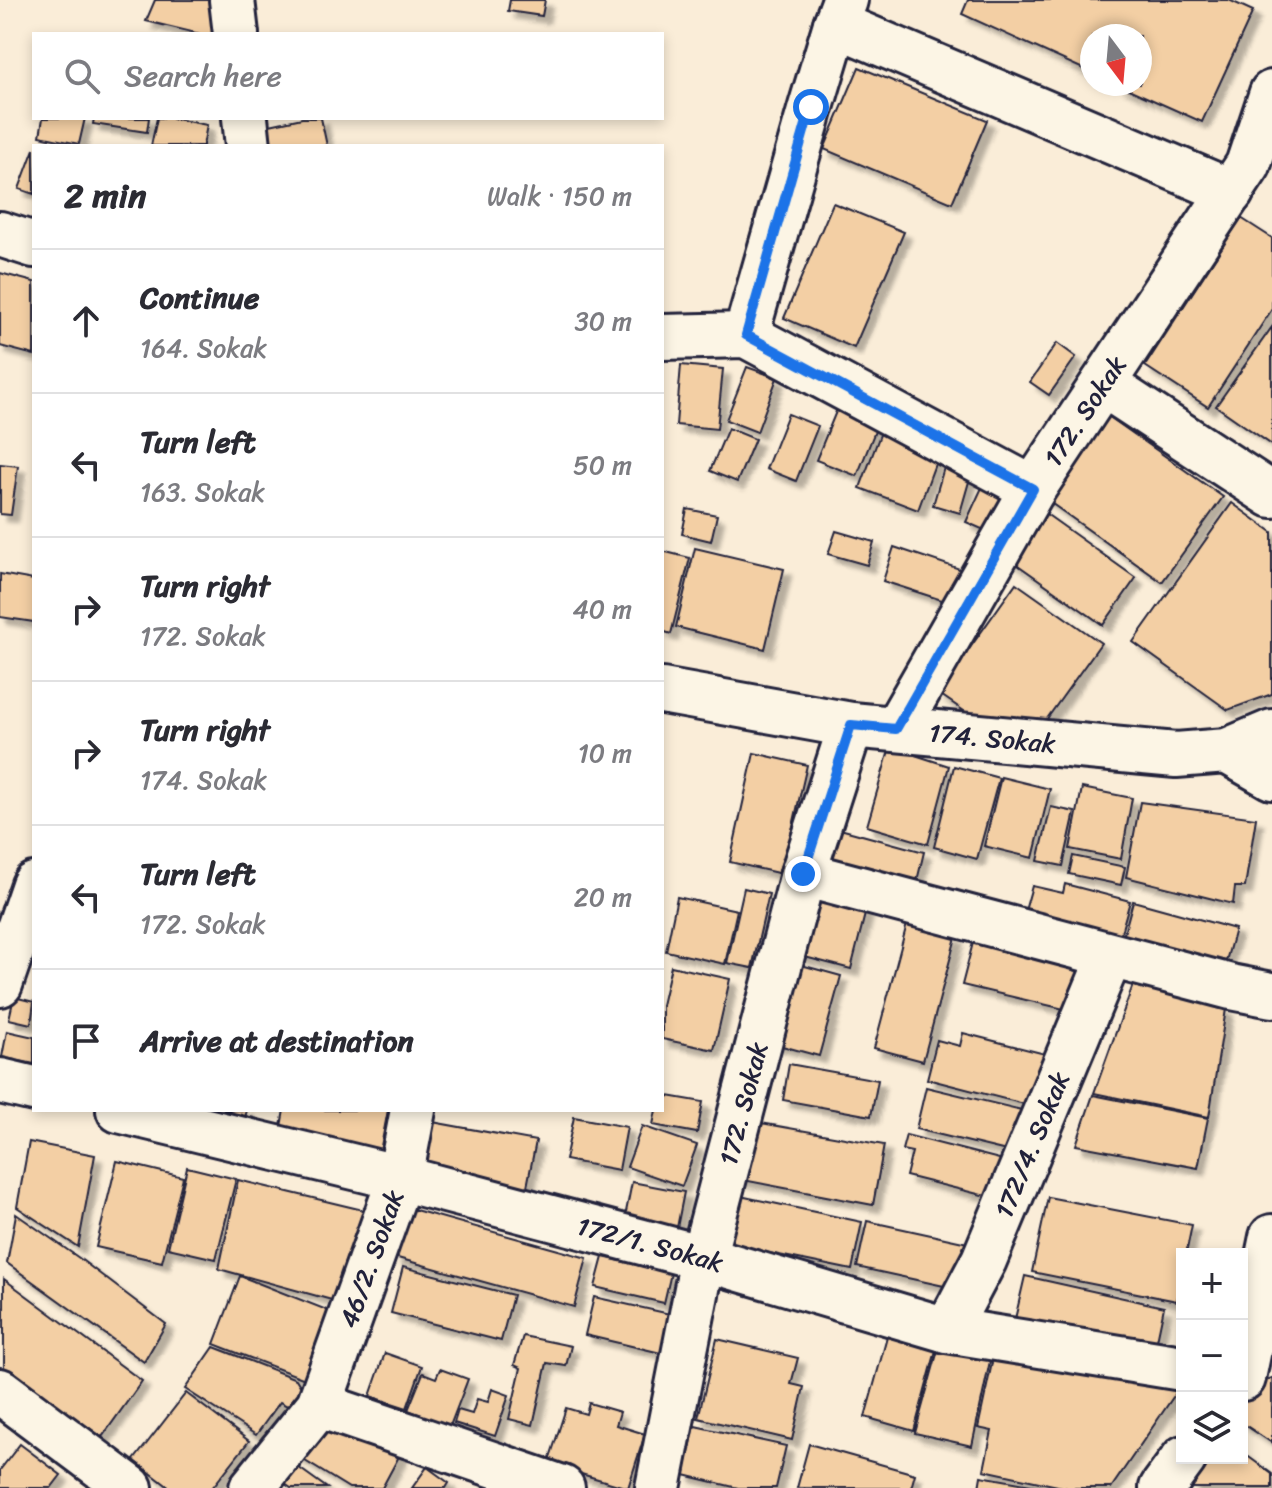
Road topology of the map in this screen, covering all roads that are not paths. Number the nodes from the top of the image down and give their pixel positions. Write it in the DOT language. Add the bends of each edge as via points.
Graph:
graph roads {
  1 [pos="232,0"];
  2 [pos="840,12"];
  3 [pos="236,32"];
  4 [pos="1272,93"];
  5 [pos="245,120"];
  6 [pos="248,144"];
  7 [pos="1250,179"];
  8 [pos="0,234"];
  9 [pos="32,244"];
  10 [pos="746,335"];
  11 [pos="664,337"];
  12 [pos="1103,384"];
  13 [pos="1033,489"];
  14 [pos="1272,495"];
  15 [pos="664,691"];
  16 [pos="851,725"];
  17 [pos="896,729"];
  18 [pos="1272,732"];
  19 [pos="1227,751"];
  20 [pos="1272,777"];
  21 [pos="803,874"];
  22 [pos="32,891"];
  23 [pos="1110,956"];
  24 [pos="0,984"];
  25 [pos="1272,995"];
  26 [pos="0,1081"];
  27 [pos="32,1089"];
  28 [pos="127,1112"];
  29 [pos="413,1112"];
  30 [pos="400,1178"];
  31 [pos="1272,1237"];
  32 [pos="703,1258"];
  33 [pos="947,1330"];
  34 [pos="1272,1332"];
  35 [pos="1248,1350"];
  36 [pos="1176,1367"];
  37 [pos="1248,1369"];
  38 [pos="0,1391"];
  39 [pos="319,1405"];
  40 [pos="1180,1464"];
  41 [pos="130,1488"];
  42 [pos="252,1488"];
  43 [pos="562,1488"];
  44 [pos="658,1488"];
  45 [pos="1162,1488"];
  1 -- 3 [label="street"];
  2 -- 7 [label="street"];
  2 -- 10 [label="street"];
  4 -- 7 [label="street, 172. Sokak"];
  5 -- 6 [label="street"];
  7 -- 12 [label="street, 172. Sokak"];
  8 -- 9 [label="street"];
  10 -- 11 [label="street"];
  10 -- 13 [label="street"];
  12 -- 13 [label="street, 172. Sokak"];
  12 -- 14 [label="street"];
  13 -- 17 [label="street, 172. Sokak"];
  15 -- 16 [label="street, 174. Sokak"];
  16 -- 17 [label="street, 174. Sokak"];
  16 -- 21 [label="street, 172. Sokak"];
  17 -- 19 [label="street, 174. Sokak" via="1176,755"];
  18 -- 19 [label="street, 174. Sokak"];
  19 -- 20 [label="street"];
  21 -- 23 [label="street"];
  21 -- 32 [label="street, 172. Sokak"];
  22 -- 24 [label="street"];
  23 -- 25 [label="street"];
  23 -- 33 [label="street, 172/4. Sokak" via="984,1260"];
  26 -- 27 [label="street"];
  28 -- 30 [label="street, 172/1. Sokak"];
  29 -- 30 [label="street, 46/2. Sokak"];
  30 -- 32 [label="street, 172/1. Sokak"];
  30 -- 39 [label="street, 46/2. Sokak"];
  31 -- 35 [label="street"];
  32 -- 33 [label="street, 172/1. Sokak"];
  32 -- 44 [label="street, 172. Sokak"];
  33 -- 36 [label="street, 172/1. Sokak"];
  34 -- 37 [label="street"];
  38 -- 41 [label="street"];
  39 -- 42 [label="street, 46/2. Sokak"];
  39 -- 43 [label="street"];
  40 -- 45 [label="street"];
}
